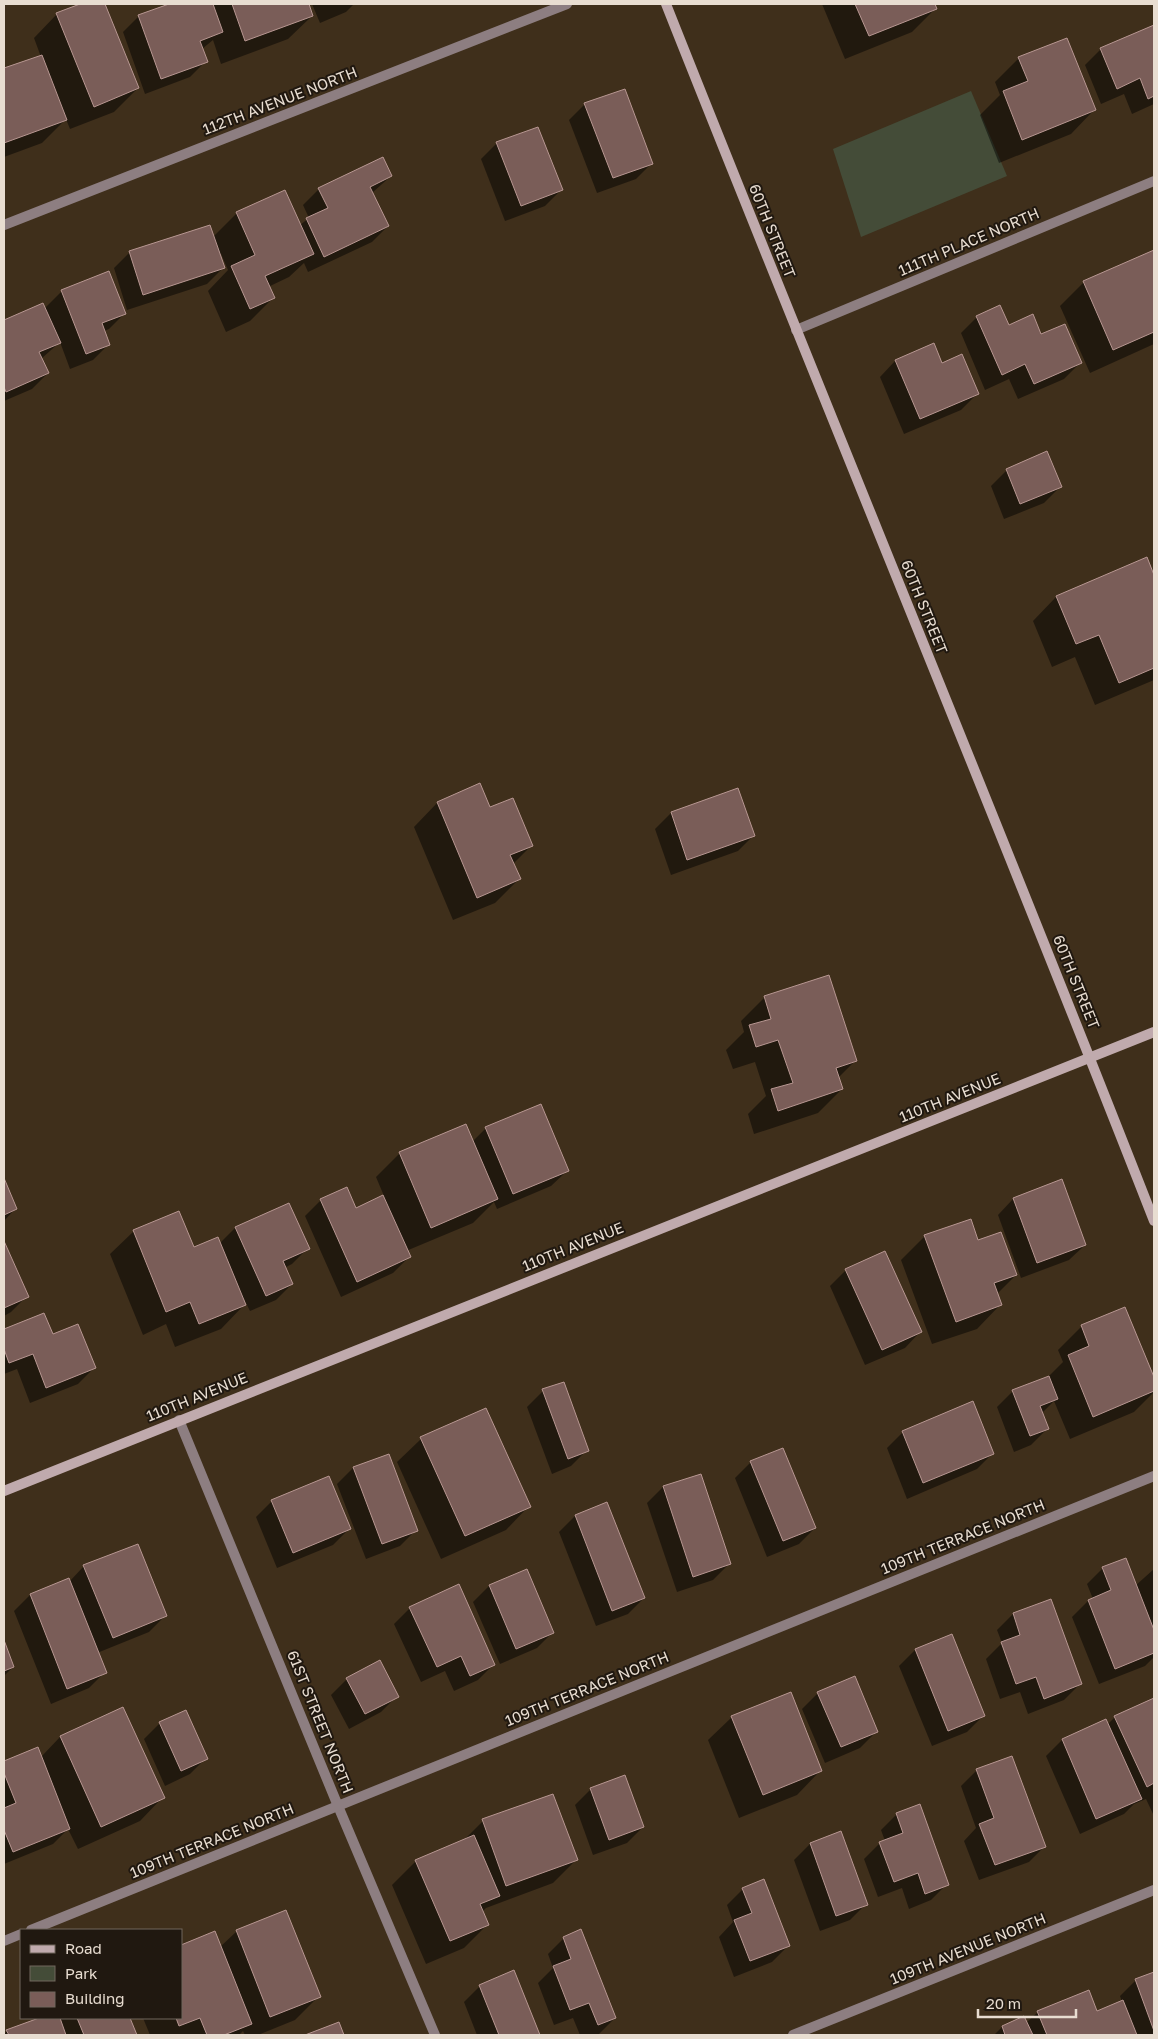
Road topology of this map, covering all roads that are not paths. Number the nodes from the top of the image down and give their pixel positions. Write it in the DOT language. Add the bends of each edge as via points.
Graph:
graph roads {
  1 [pos="567,4"];
  2 [pos="666,4"];
  3 [pos="1154,181"];
  4 [pos="4,225"];
  5 [pos="796,330"];
  6 [pos="1154,1032"];
  7 [pos="1091,1058"];
  8 [pos="1154,1221"];
  9 [pos="179,1420"];
  10 [pos="1154,1476"];
  11 [pos="4,1491"];
  12 [pos="338,1806"];
  13 [pos="1154,1890"];
  14 [pos="33,1929"];
  15 [pos="20,1934"];
  16 [pos="4,1941"];
  17 [pos="435,2035"];
  18 [pos="793,2035"];
  1 -- 4 [label="street, 112TH AVENUE NORTH"];
  2 -- 5 [label="street, 60TH STREET"];
  3 -- 5 [label="street, 111TH PLACE NORTH"];
  5 -- 7 [label="street, 60TH STREET"];
  6 -- 7 [label="street, 110TH AVENUE"];
  7 -- 8 [label="street, 60TH STREET"];
  7 -- 9 [label="street, 110TH AVENUE"];
  9 -- 11 [label="street, 110TH AVENUE"];
  9 -- 12 [label="street, 61ST STREET NORTH"];
  10 -- 12 [label="street, 109TH TERRACE NORTH"];
  12 -- 14 [label="street, 109TH TERRACE NORTH"];
  12 -- 17 [label="street, 61ST STREET NORTH"];
  13 -- 18 [label="street, 109TH AVENUE NORTH"];
  15 -- 16 [label="street"];
}
